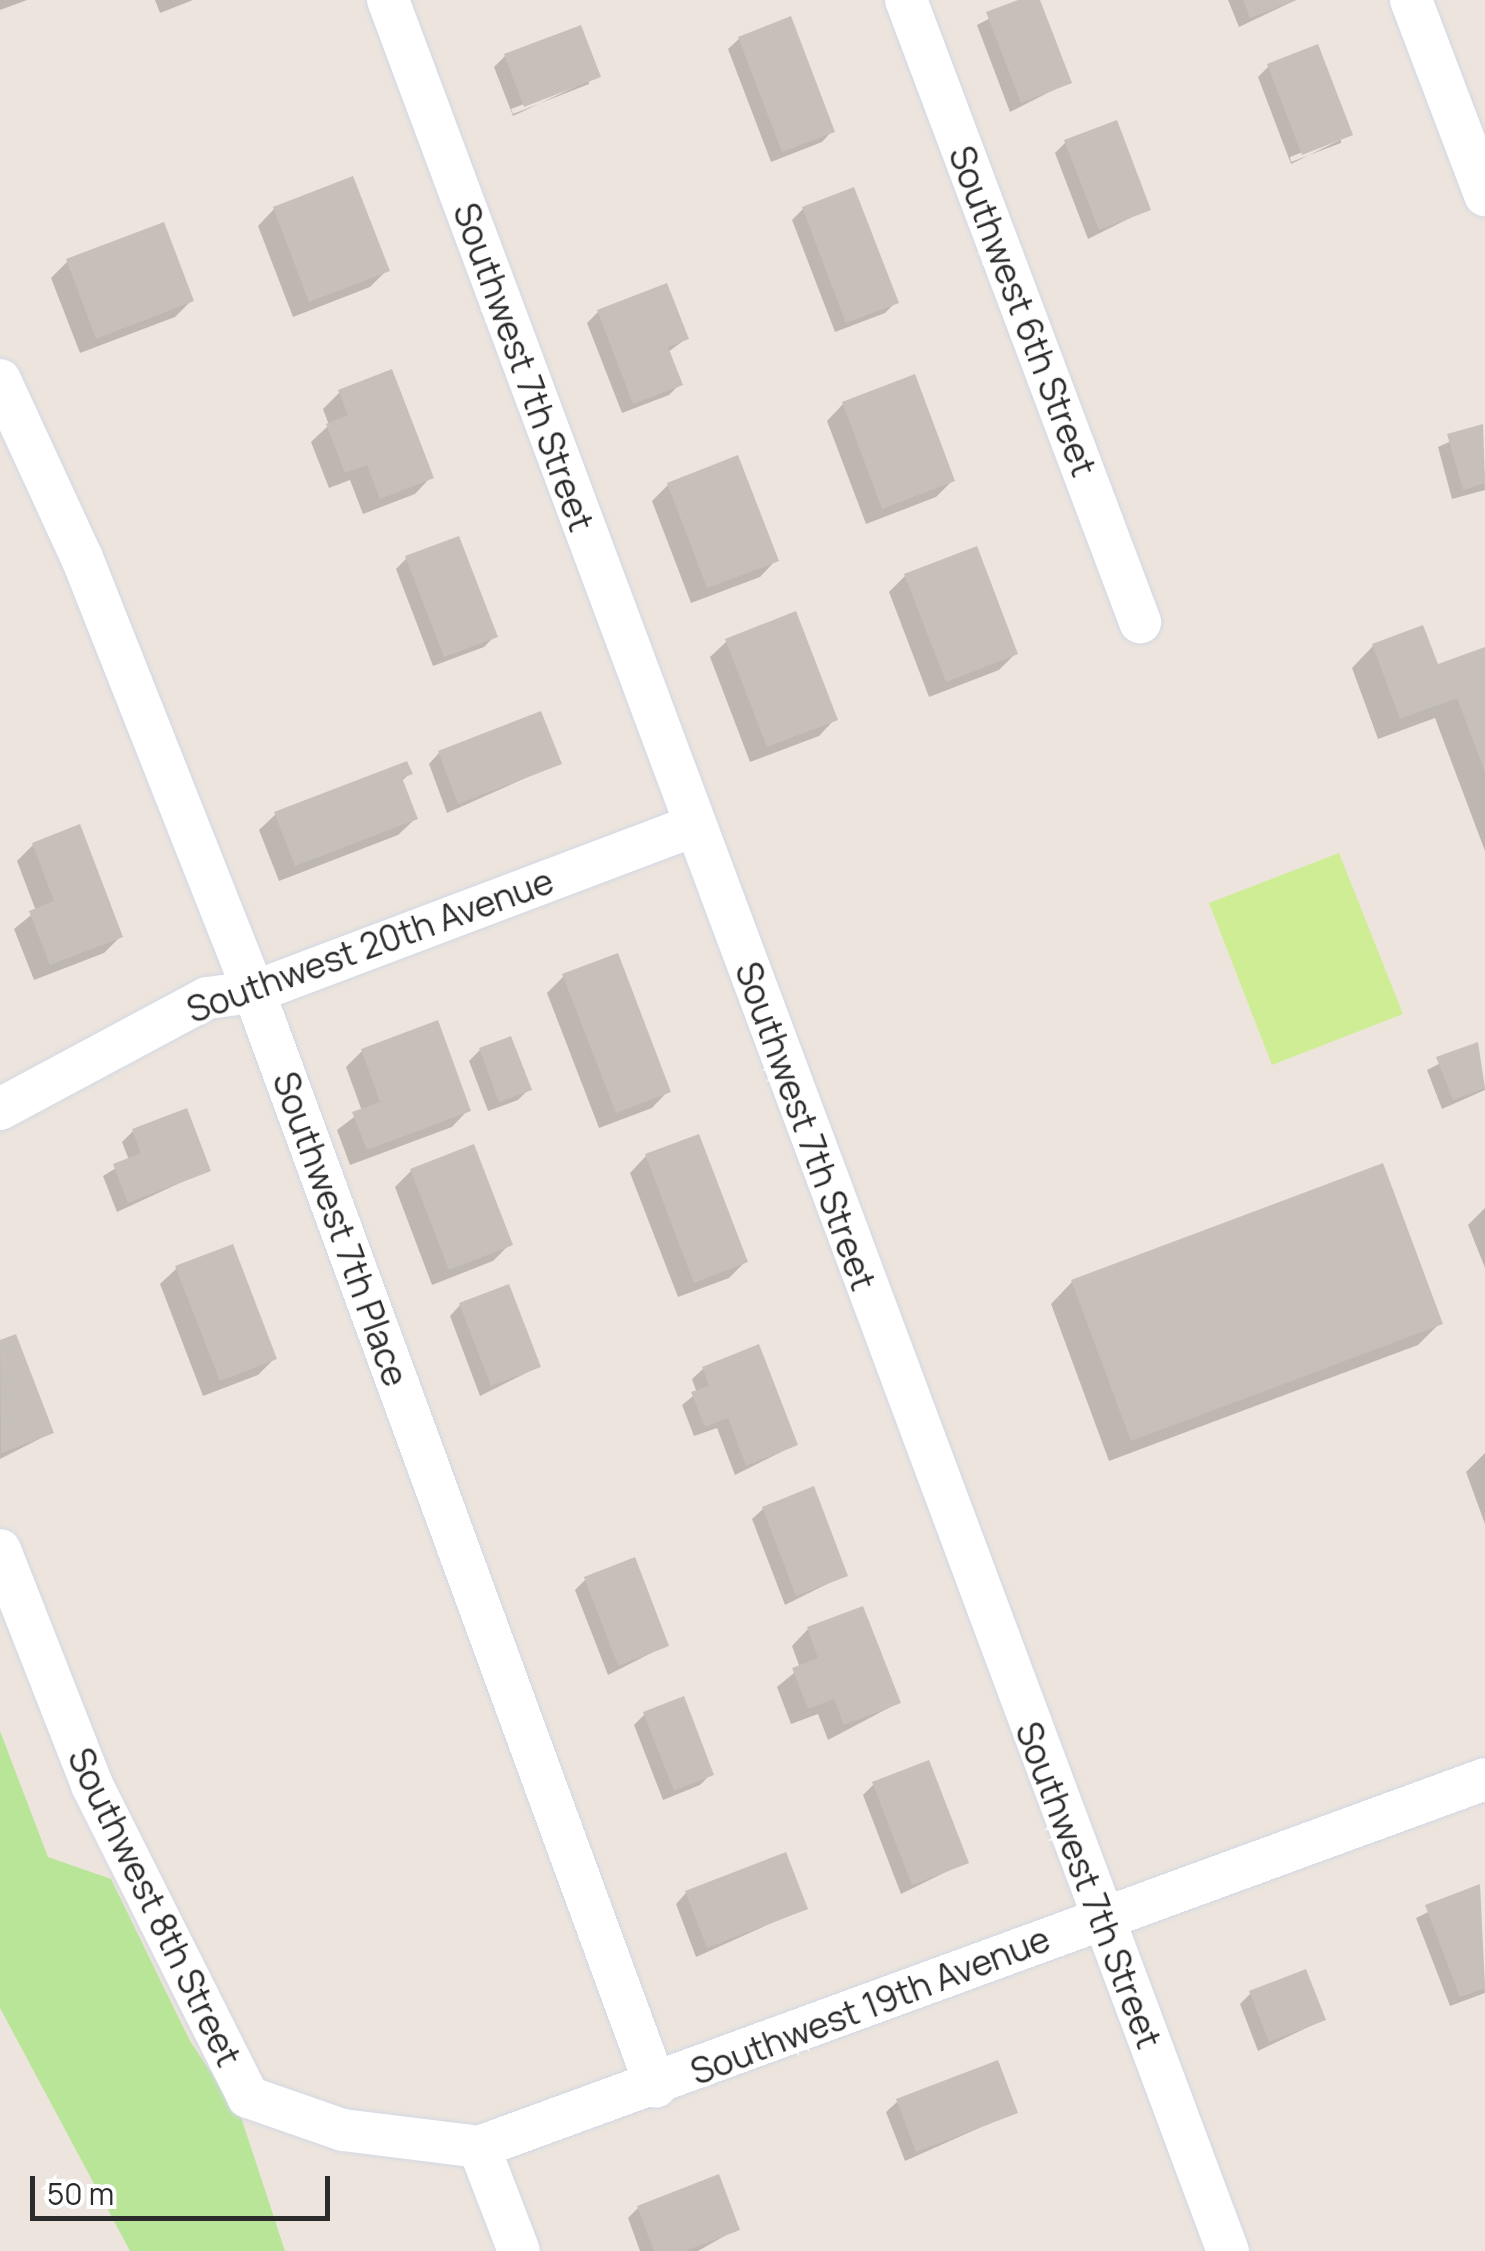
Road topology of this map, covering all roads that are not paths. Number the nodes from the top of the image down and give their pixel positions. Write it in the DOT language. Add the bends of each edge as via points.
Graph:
graph roads {
  1 [pos="388,0"];
  2 [pos="906,0"];
  3 [pos="1411,0"];
  4 [pos="1485,195"];
  5 [pos="0,380"];
  6 [pos="1140,622"];
  7 [pos="694,826"];
  8 [pos="254,992"];
  9 [pos="0,1109"];
  10 [pos="0,1550"];
  11 [pos="1485,1779"];
  12 [pos="1101,1916"];
  13 [pos="656,2087"];
  14 [pos="479,2147"];
  15 [pos="520,2251"];
  16 [pos="1228,2251"];
  1 -- 7 [label="street, Southwest 7th Street"];
  2 -- 6 [label="street, Southwest 6th Street"];
  3 -- 4 [label="street"];
  5 -- 8 [label="street, Southwest 7th Place" via="82,558"];
  7 -- 8 [label="street, Southwest 20th Avenue"];
  7 -- 12 [label="street, Southwest 7th Street"];
  8 -- 9 [label="street, Southwest 20th Avenue" via="207,998"];
  8 -- 13 [label="street, Southwest 7th Place"];
  10 -- 14 [label="street, Southwest 8th Street" via="92,1785 248,2096 344,2130"];
  11 -- 12 [label="street, Southwest 19th Avenue"];
  12 -- 13 [label="street, Southwest 19th Avenue"];
  12 -- 16 [label="street, Southwest 7th Street"];
  13 -- 14 [label="street, Southwest 19th Avenue"];
  14 -- 15 [label="street"];
}
